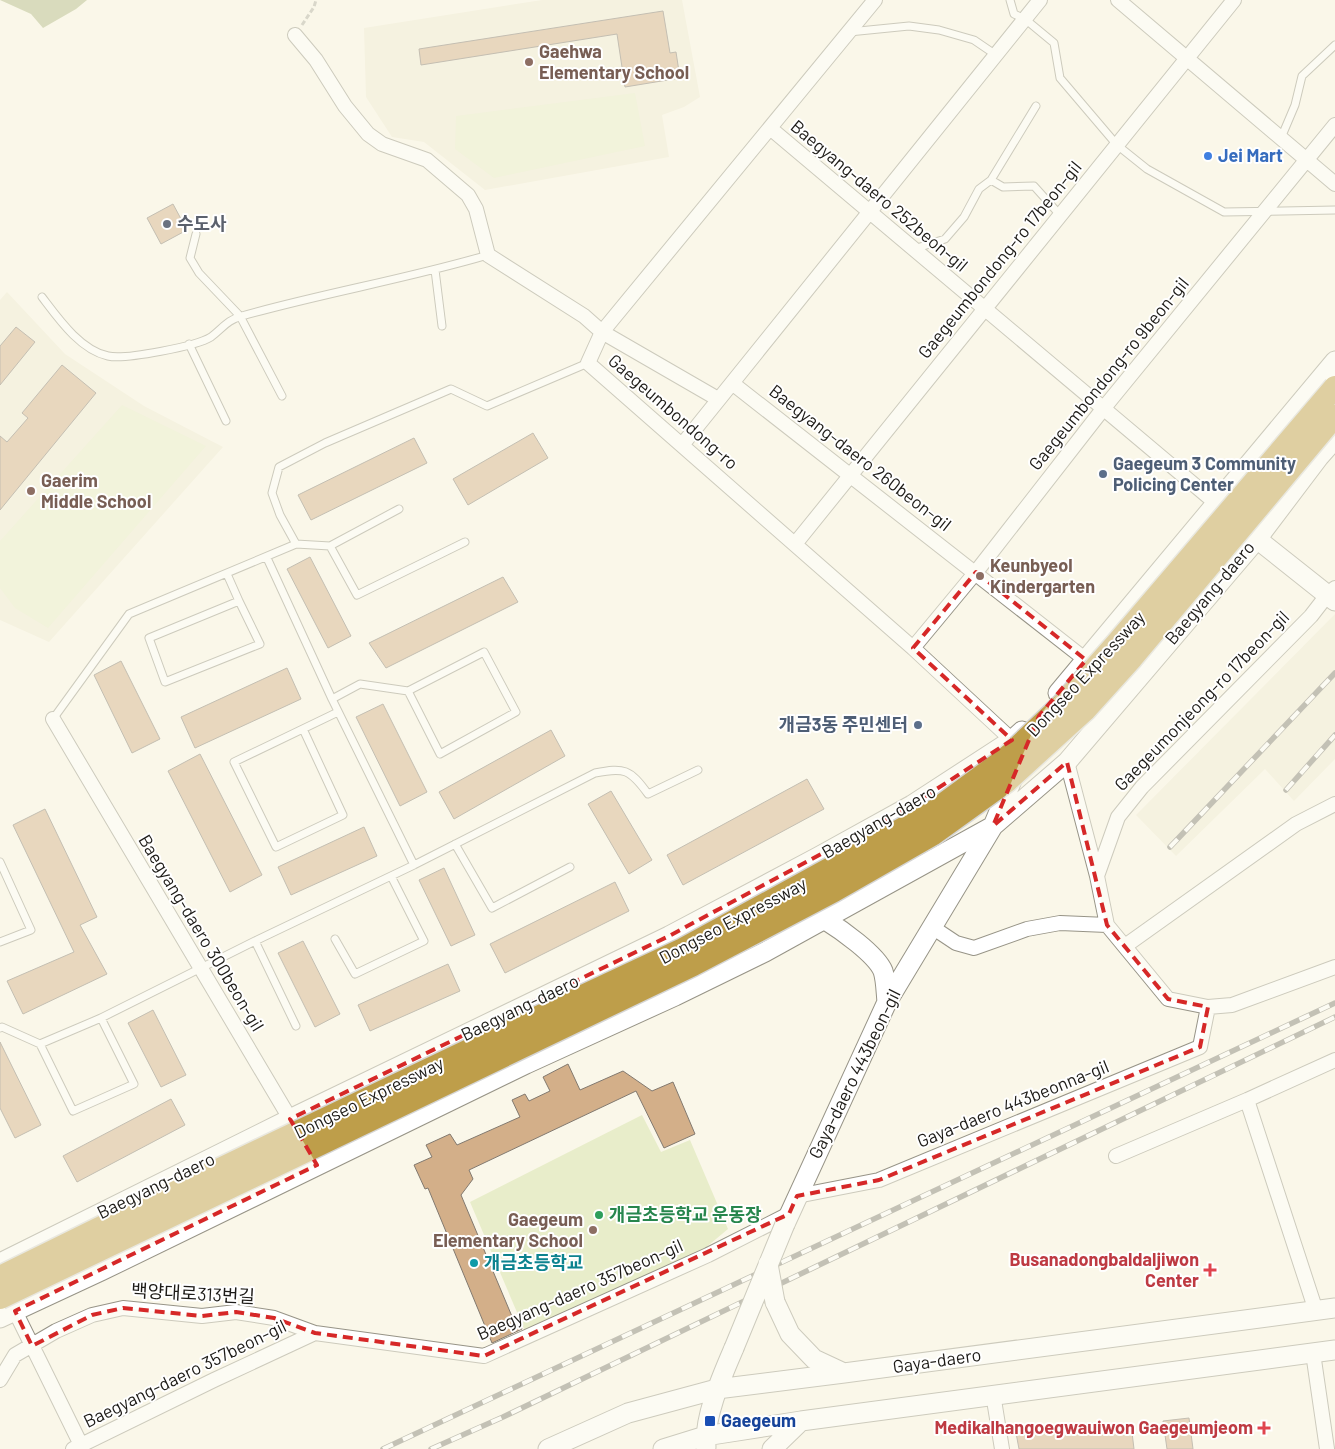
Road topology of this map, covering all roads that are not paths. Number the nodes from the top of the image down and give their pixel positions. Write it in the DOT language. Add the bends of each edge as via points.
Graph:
graph roads {
  1 [pos="875,0"];
  2 [pos="1010,0"];
  3 [pos="1040,0"];
  4 [pos="1118,0"];
  5 [pos="1234,0"];
  6 [pos="1025,19"];
  7 [pos="849,32"];
  8 [pos="294,35"];
  9 [pos="1335,45"];
  10 [pos="996,55"];
  11 [pos="1187,58"];
  12 [pos="1036,106"];
  13 [pos="1335,125"];
  14 [pos="770,128"];
  15 [pos="1281,138"];
  16 [pos="1117,145"];
  17 [pos="1307,160"];
  18 [pos="991,180"];
  19 [pos="1335,184"];
  20 [pos="1335,210"];
  21 [pos="869,212"];
  22 [pos="1264,212"];
  23 [pos="1060,215"];
  24 [pos="196,234"];
  25 [pos="914,249"];
  26 [pos="488,255"];
  27 [pos="435,270"];
  28 [pos="42,297"];
  29 [pos="985,308"];
  30 [pos="240,316"];
  31 [pos="442,326"];
  32 [pos="602,332"];
  33 [pos="189,344"];
  34 [pos="1335,361"];
  35 [pos="588,363"];
  36 [pos="732,383"];
  37 [pos="1335,387"];
  38 [pos="282,396"];
  39 [pos="718,400"];
  40 [pos="1103,409"];
  41 [pos="1335,416"];
  42 [pos="226,421"];
  43 [pos="1335,439"];
  44 [pos="682,445"];
  45 [pos="851,475"];
  46 [pos="1217,504"];
  47 [pos="399,509"];
  48 [pos="1256,539"];
  49 [pos="464,542"];
  50 [pos="296,544"];
  51 [pos="795,544"];
  52 [pos="330,546"];
  53 [pos="267,558"];
  54 [pos="976,572"];
  55 [pos="227,574"];
  56 [pos="1333,596"];
  57 [pos="239,601"];
  58 [pos="912,648"];
  59 [pos="1086,660"];
  60 [pos="408,691"];
  61 [pos="332,699"];
  62 [pos="338,712"];
  63 [pos="1039,716"];
  64 [pos="53,719"];
  65 [pos="303,729"];
  66 [pos="1012,740"];
  67 [pos="1067,762"];
  68 [pos="698,770"];
  69 [pos="1335,804"];
  70 [pos="912,805"];
  71 [pos="993,826"];
  72 [pos="455,844"];
  73 [pos="952,849"];
  74 [pos="0,862"];
  75 [pos="414,865"];
  76 [pos="570,867"];
  77 [pos="391,876"];
  78 [pos="1097,876"];
  79 [pos="961,879"];
  80 [pos="824,919"];
  81 [pos="1106,925"];
  82 [pos="932,928"];
  83 [pos="335,939"];
  84 [pos="255,941"];
  85 [pos="0,942"];
  86 [pos="1125,946"];
  87 [pos="1335,967"];
  88 [pos="200,968"];
  89 [pos="887,1002"];
  90 [pos="1208,1006"];
  91 [pos="101,1018"];
  92 [pos="1,1026"];
  93 [pos="296,1026"];
  94 [pos="40,1044"];
  95 [pos="1335,1060"];
  96 [pos="1247,1100"];
  97 [pos="290,1119"];
  98 [pos="1116,1156"];
  99 [pos="318,1165"];
  100 [pos="797,1196"];
  101 [pos="787,1219"];
  102 [pos="0,1263"];
  103 [pos="768,1264"];
  104 [pos="0,1277"];
  105 [pos="1335,1308"];
  106 [pos="5,1309"];
  107 [pos="1316,1311"];
  108 [pos="315,1333"];
  109 [pos="32,1346"];
  110 [pos="1335,1350"];
  111 [pos="1313,1353"];
  112 [pos="844,1373"];
  113 [pos="0,1380"];
  114 [pos="717,1388"];
  115 [pos="993,1394"];
  116 [pos="802,1421"];
  117 [pos="706,1443"];
  118 [pos="79,1448"];
  119 [pos="548,1449"];
  120 [pos="663,1449"];
  121 [pos="772,1449"];
  122 [pos="1002,1449"];
  123 [pos="1327,1449"];
  1 -- 7 [label="street, Gaegeumbondong-ro"];
  2 -- 6 [label="lane" via="1014,14"];
  3 -- 6 [label="street"];
  4 -- 11 [label="street"];
  5 -- 11 [label="street, Gaegeumbondong-ro 17beon-gil"];
  6 -- 10 [label="street"];
  6 -- 16 [label="lane" via="1054,43 1060,78"];
  7 -- 10 [label="lane" via="909,26 939,30 974,40"];
  7 -- 14 [label="street, Gaegeumbondong-ro"];
  8 -- 26 [label="street" via="316,60 345,106 368,134 382,144 427,160 468,195 476,209"];
  9 -- 15 [label="lane" via="1302,76 1296,105"];
  10 -- 21 [label="street"];
  11 -- 15 [label="street"];
  11 -- 16 [label="street, Gaegeumbondong-ro 17beon-gil"];
  12 -- 18 [label="lane"];
  13 -- 17 [label="street, Gaegeumbondong-ro 9beon-gil"];
  14 -- 21 [label="street, Baegyang-daero 252beon-gil"];
  14 -- 32 [label="street, Gaegeumbondong-ro"];
  15 -- 17 [label="street"];
  16 -- 22 [label="lane" via="1147,169 1224,212"];
  16 -- 23 [label="street, Gaegeumbondong-ro 17beon-gil"];
  17 -- 19 [label="street"];
  17 -- 22 [label="street, Gaegeumbondong-ro 9beon-gil"];
  18 -- 23 [label="lane" via="1003,187 1034,186"];
  18 -- 25 [label="lane" via="979,189 964,217 945,239"];
  20 -- 22 [label="lane"];
  21 -- 25 [label="street, Baegyang-daero 252beon-gil"];
  21 -- 36 [label="street"];
  22 -- 40 [label="street, Gaegeumbondong-ro 9beon-gil"];
  23 -- 29 [label="street, Gaegeumbondong-ro 17beon-gil"];
  24 -- 30 [label="lane" via="190,258 199,273"];
  25 -- 29 [label="street, Baegyang-daero 252beon-gil"];
  26 -- 27 [label="lane"];
  26 -- 32 [label="street" via="584,316"];
  27 -- 30 [label="lane"];
  27 -- 31 [label="lane"];
  28 -- 33 [label="lane" via="75,338 107,356 144,355"];
  29 -- 40 [label="street, Baegyang-daero 252beon-gil"];
  29 -- 45 [label="street, Gaegeumbondong-ro 17beon-gil"];
  30 -- 33 [label="lane" via="226,322 210,337"];
  30 -- 38 [label="lane"];
  32 -- 35 [label="street, Gaegeumbondong-ro"];
  32 -- 39 [label="street"];
  33 -- 42 [label="lane"];
  34 -- 46 [label="main road, Baegyang-daero"];
  35 -- 44 [label="street, Gaegeumbondong-ro"];
  35 -- 50 [label="lane" via="487,406 450,390 325,443 279,467 272,493"];
  36 -- 39 [label="street"];
  36 -- 45 [label="street, Baegyang-daero 260beon-gil"];
  37 -- 104 [label="highway, Dongseo Expressway, bridge" via="1063,704 1006,758 931,813 683,949"];
  39 -- 44 [label="street"];
  40 -- 46 [label="street, Baegyang-daero 252beon-gil"];
  40 -- 54 [label="street, Gaegeumbondong-ro 9beon-gil"];
  41 -- 106 [label="highway, Dongseo Expressway, bridge" via="1085,710 1007,782 932,835 693,965"];
  43 -- 48 [label="main road, Baegyang-daero"];
  44 -- 51 [label="street, Gaegeumbondong-ro"];
  45 -- 51 [label="street, Gaegeumbondong-ro 17beon-gil"];
  45 -- 54 [label="street, Baegyang-daero 260beon-gil"];
  46 -- 59 [label="main road, Baegyang-daero"];
  47 -- 52 [label="lane"];
  48 -- 56 [label="main road"];
  48 -- 67 [label="main road, Baegyang-daero"];
  49 -- 52 [label="lane" via="357,595"];
  50 -- 52 [label="lane"];
  50 -- 53 [label="lane"];
  51 -- 58 [label="street, Gaegeumbondong-ro"];
  53 -- 55 [label="lane"];
  53 -- 61 [label="lane"];
  54 -- 58 [label="street, Gaegeumbondong-ro 9beon-gil"];
  54 -- 59 [label="street, Baegyang-daero 260beon-gil"];
  55 -- 57 [label="lane"];
  55 -- 64 [label="lane" via="129,614"];
  56 -- 78 [label="street, Gaegeumonjeong-ro 17beon-gil" via="1142,787 1118,817"];
  57 -- 57 [label="lane" via="260,644 165,682 149,638"];
  58 -- 66 [label="street, Gaegeumbondong-ro"];
  59 -- 63 [label="main road, Baegyang-daero"];
  60 -- 60 [label="lane" via="440,754 516,712 484,652"];
  60 -- 61 [label="lane" via="360,684"];
  61 -- 62 [label="lane"];
  62 -- 65 [label="lane"];
  62 -- 75 [label="lane"];
  63 -- 66 [label="main road, Baegyang-daero"];
  63 -- 71 [label="main road, Gaya-daero 443beon-gil"];
  64 -- 88 [label="street, Baegyang-daero 300beon-gil"];
  65 -- 65 [label="lane" via="343,815 276,847 234,762"];
  66 -- 70 [label="main road, Baegyang-daero"];
  67 -- 71 [label="main road, Baegyang-daero"];
  67 -- 78 [label="street"];
  68 -- 72 [label="lane" via="648,794 636,778 623,770 595,773"];
  69 -- 86 [label="street" via="1296,824"];
  70 -- 73 [label="main road"];
  70 -- 97 [label="main road, Baegyang-daero" via="669,936"];
  71 -- 73 [label="main road, Baegyang-daero"];
  71 -- 79 [label="main road, Gaya-daero 443beon-gil"];
  72 -- 75 [label="lane"];
  72 -- 76 [label="lane" via="492,908"];
  73 -- 79 [label="main road"];
  73 -- 80 [label="main road, Baegyang-daero"];
  74 -- 85 [label="lane" via="31,930"];
  75 -- 77 [label="lane"];
  77 -- 83 [label="lane" via="424,941 355,974"];
  77 -- 84 [label="lane"];
  78 -- 81 [label="street, Gaegeumonjeong-ro 17beon-gil"];
  79 -- 82 [label="main road, Gaya-daero 443beon-gil"];
  80 -- 89 [label="main road" via="846,932 883,970"];
  80 -- 99 [label="main road, Baegyang-daero" via="675,996"];
  81 -- 82 [label="street" via="1060,923 1027,929 974,948 956,943"];
  81 -- 86 [label="street"];
  82 -- 89 [label="main road, Gaya-daero 443beon-gil"];
  84 -- 88 [label="lane"];
  84 -- 93 [label="lane"];
  86 -- 90 [label="street" via="1168,999"];
  87 -- 90 [label="street" via="1232,1005"];
  88 -- 91 [label="lane"];
  88 -- 97 [label="street, Baegyang-daero 300beon-gil"];
  89 -- 100 [label="main road, Gaya-daero 443beon-gil"];
  90 -- 100 [label="street, Gaya-daero 443beonna-gil" via="1200,1047 879,1180"];
  91 -- 94 [label="lane"];
  91 -- 94 [label="lane" via="134,1084 73,1111"];
  92 -- 94 [label="lane"];
  95 -- 96 [label="street"];
  96 -- 98 [label="street"];
  96 -- 107 [label="street"];
  97 -- 99 [label="street, Baegyang-daero 300beon-gil"];
  97 -- 102 [label="main road, Baegyang-daero"];
  99 -- 106 [label="main road, Baegyang-daero" via="110,1266"];
  100 -- 101 [label="main road, Gaya-daero 443beon-gil"];
  101 -- 103 [label="main road, Gaya-daero 443beon-gil, bridge"];
  101 -- 108 [label="street, Baegyang-daero 357beon-gil" via="484,1356"];
  103 -- 112 [label="main road, bridge" via="775,1302 790,1334 814,1359"];
  103 -- 114 [label="main road, Gaya-daero 443beon-gil, bridge"];
  105 -- 107 [label="main road, Gaya-daero"];
  106 -- 109 [label="street"];
  107 -- 112 [label="main road, Gaya-daero"];
  108 -- 109 [label="street, 백양대로313번길" via="274,1318 236,1312 202,1316 123,1308 92,1315"];
  108 -- 118 [label="street, Baegyang-daero 357beon-gil"];
  109 -- 113 [label="street, 백양대로313번길" via="14,1355"];
  109 -- 118 [label="street"];
  110 -- 111 [label="main road"];
  111 -- 115 [label="main road"];
  111 -- 123 [label="street"];
  112 -- 114 [label="main road, Gaya-daero"];
  114 -- 117 [label="main road"];
  114 -- 119 [label="main road, Gaya-daero" via="628,1413"];
  115 -- 116 [label="main road"];
  115 -- 122 [label="street"];
  116 -- 117 [label="main road"];
  116 -- 121 [label="main road"];
  117 -- 120 [label="main road"];
}
